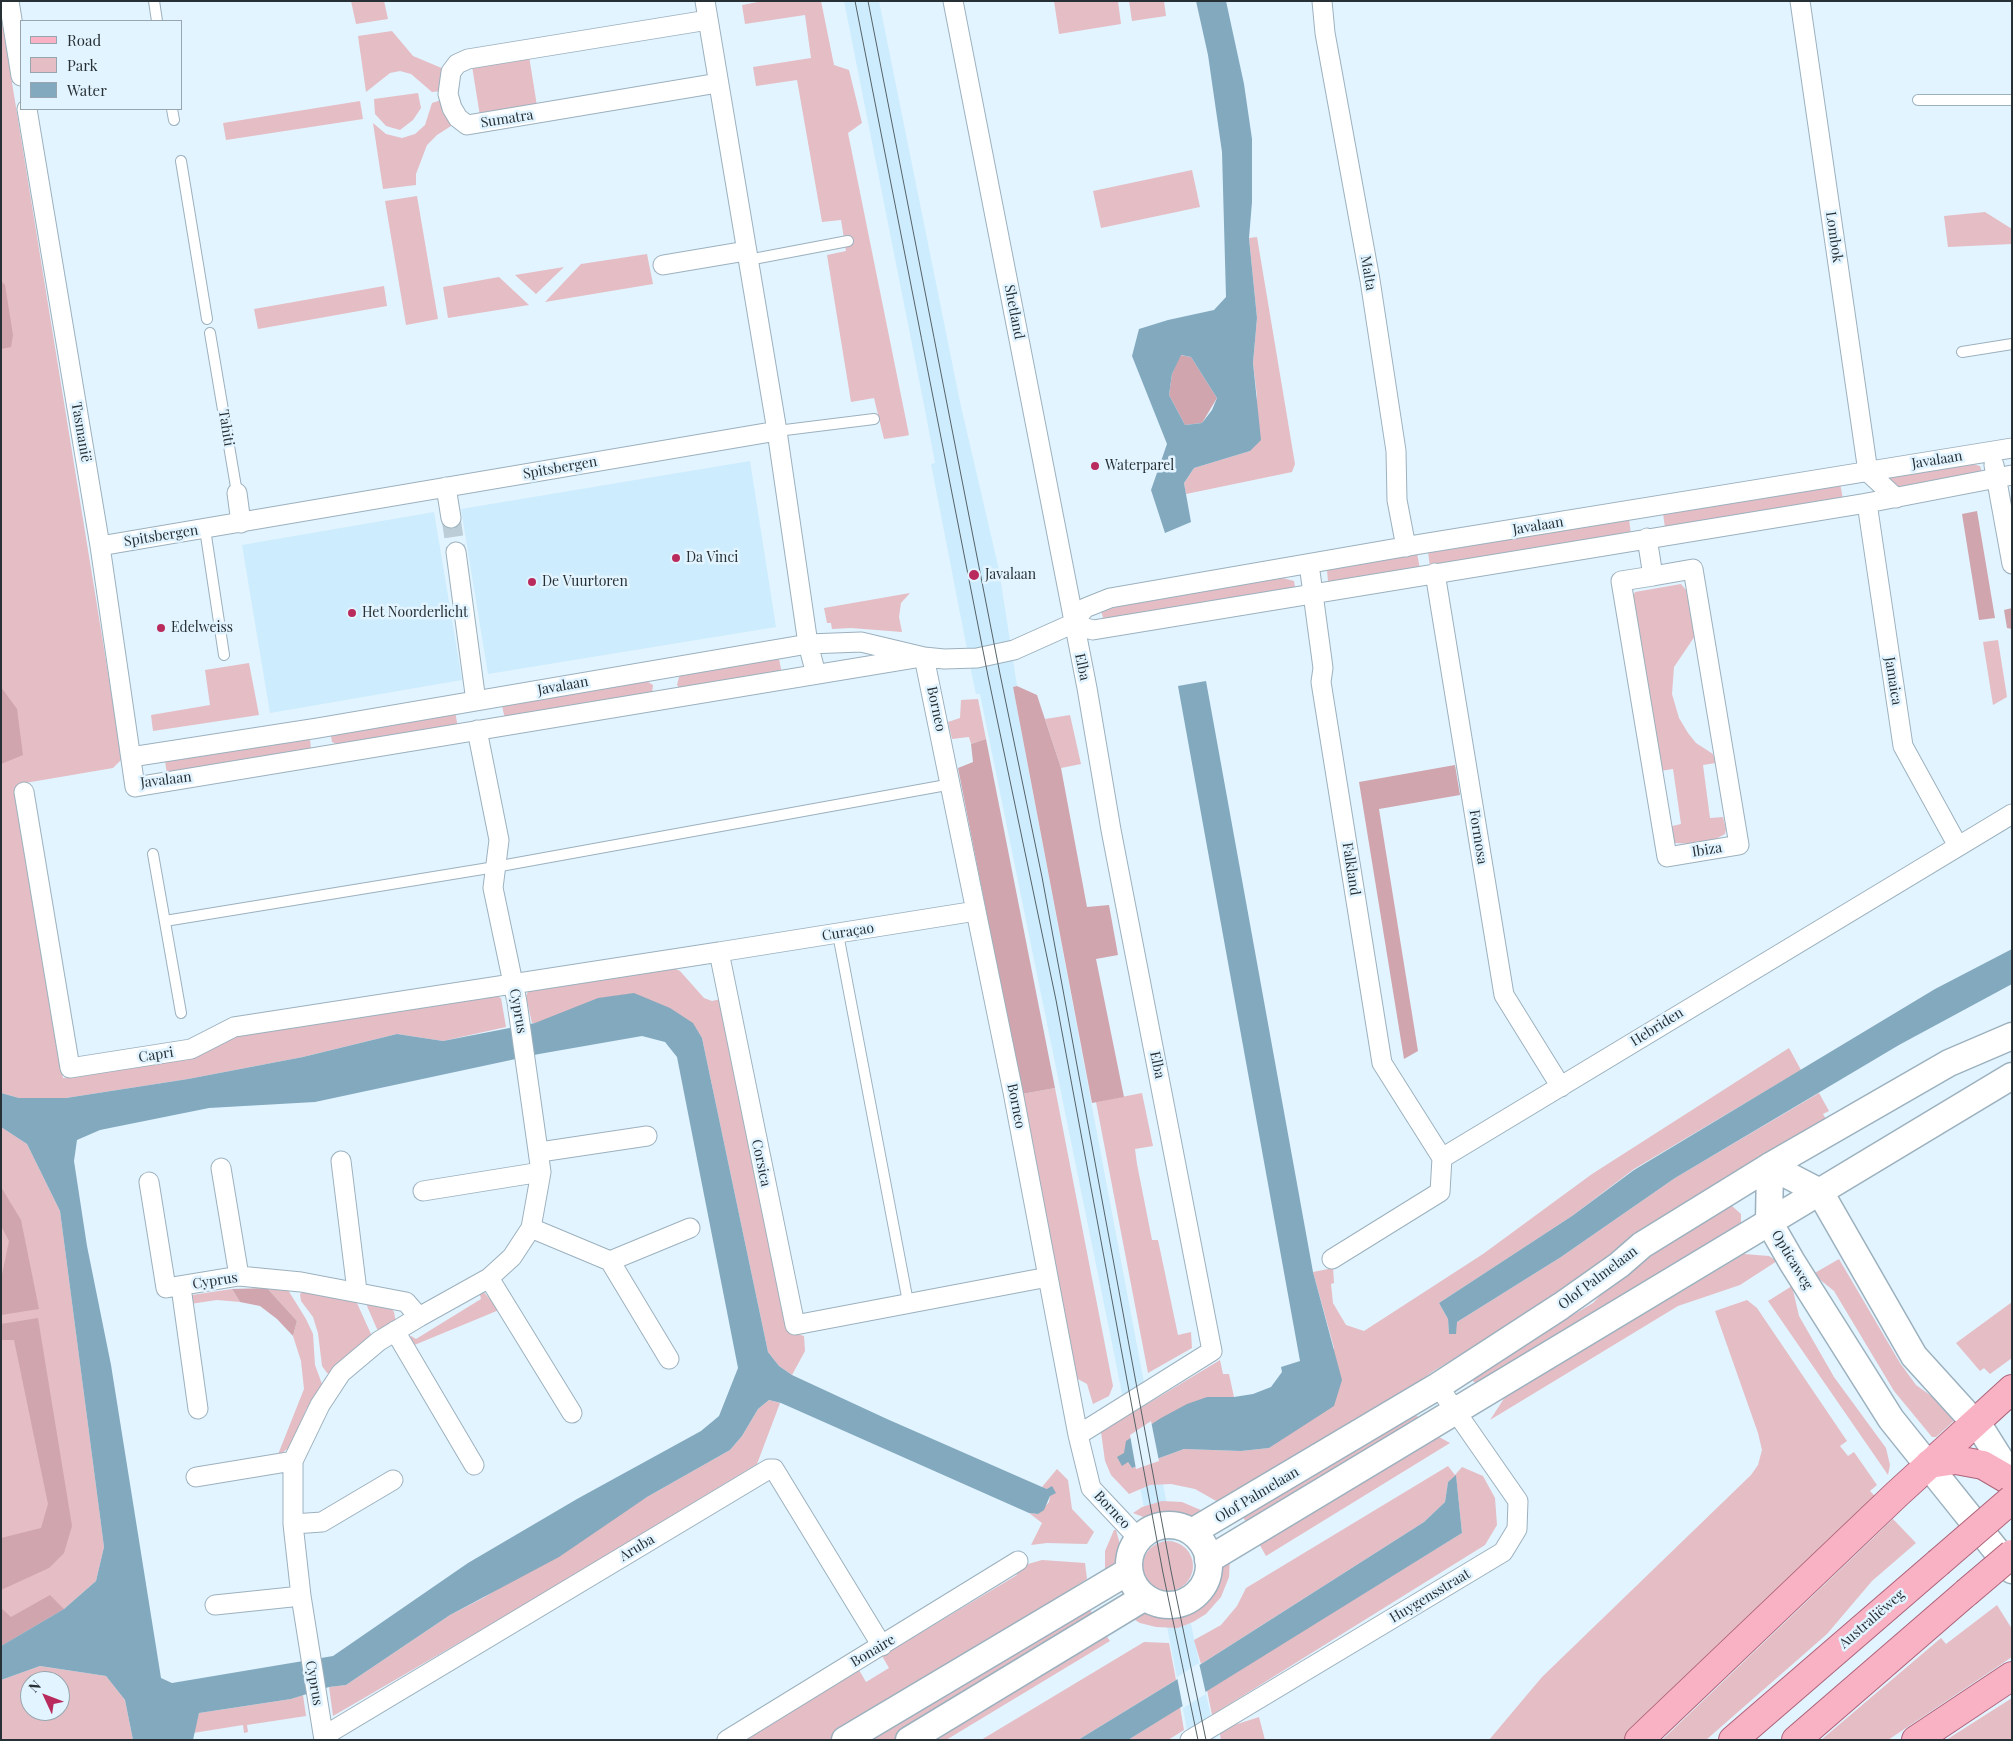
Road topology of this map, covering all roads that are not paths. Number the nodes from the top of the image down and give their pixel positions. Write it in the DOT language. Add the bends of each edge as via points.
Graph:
graph roads {
  1 [pos="9,1"];
  2 [pos="154,1"];
  3 [pos="953,1"];
  4 [pos="1322,1"];
  5 [pos="1800,1"];
  6 [pos="706,10"];
  7 [pos="157,20"];
  8 [pos="20,70"];
  9 [pos="718,83"];
  10 [pos="1918,100"];
  11 [pos="2012,100"];
  12 [pos="27,110"];
  13 [pos="172,110"];
  14 [pos="174,120"];
  15 [pos="181,161"];
  16 [pos="848,241"];
  17 [pos="747,255"];
  18 [pos="663,265"];
  19 [pos="207,320"];
  20 [pos="210,333"];
  21 [pos="2012,344"];
  22 [pos="1962,352"];
  23 [pos="874,419"];
  24 [pos="777,431"];
  25 [pos="2012,448"];
  26 [pos="1992,451"];
  27 [pos="1868,472"];
  28 [pos="2004,477"];
  29 [pos="446,488"];
  30 [pos="236,493"];
  31 [pos="1896,498"];
  32 [pos="1867,503"];
  33 [pos="451,518"];
  34 [pos="242,523"];
  35 [pos="205,529"];
  36 [pos="1647,538"];
  37 [pos="100,546"];
  38 [pos="1406,547"];
  39 [pos="456,552"];
  40 [pos="1309,564"];
  41 [pos="2012,564"];
  42 [pos="1434,573"];
  43 [pos="1653,576"];
  44 [pos="1312,592"];
  45 [pos="1072,624"];
  46 [pos="808,644"];
  47 [pos="224,655"];
  48 [pos="924,657"];
  49 [pos="660,670"];
  50 [pos="816,674"];
  51 [pos="664,700"];
  52 [pos="473,701"];
  53 [pos="318,728"];
  54 [pos="477,730"];
  55 [pos="322,756"];
  56 [pos="131,757"];
  57 [pos="952,784"];
  58 [pos="24,792"];
  59 [pos="2012,814"];
  60 [pos="1958,846"];
  61 [pos="154,854"];
  62 [pos="495,867"];
  63 [pos="976,911"];
  64 [pos="165,921"];
  65 [pos="838,934"];
  66 [pos="719,952"];
  67 [pos="514,982"];
  68 [pos="181,1013"];
  69 [pos="2012,1036"];
  70 [pos="2012,1076"];
  71 [pos="1561,1087"];
  72 [pos="647,1136"];
  73 [pos="540,1152"];
  74 [pos="1442,1158"];
  75 [pos="341,1161"];
  76 [pos="1770,1166"];
  77 [pos="221,1168"];
  78 [pos="541,1172"];
  79 [pos="149,1182"];
  80 [pos="423,1192"];
  81 [pos="1820,1192"];
  82 [pos="1769,1222"];
  83 [pos="531,1228"];
  84 [pos="690,1228"];
  85 [pos="1332,1259"];
  86 [pos="610,1261"];
  87 [pos="239,1276"];
  88 [pos="1048,1277"];
  89 [pos="489,1278"];
  90 [pos="181,1287"];
  91 [pos="357,1291"];
  92 [pos="908,1302"];
  93 [pos="419,1317"];
  94 [pos="395,1331"];
  95 [pos="669,1359"];
  96 [pos="1438,1386"];
  97 [pos="2012,1389"];
  98 [pos="198,1409"];
  99 [pos="1456,1412"];
  100 [pos="572,1413"];
  101 [pos="1976,1423"];
  102 [pos="1078,1435"];
  103 [pos="293,1461"];
  104 [pos="1929,1464"];
  105 [pos="474,1465"];
  106 [pos="196,1477"];
  107 [pos="2012,1478"];
  108 [pos="393,1480"];
  109 [pos="2012,1482"];
  110 [pos="2012,1499"];
  111 [pos="293,1524"];
  112 [pos="1192,1532"];
  113 [pos="1139,1539"];
  114 [pos="2012,1554"];
  115 [pos="1208,1560"];
  116 [pos="1018,1561"];
  117 [pos="2012,1570"];
  118 [pos="1130,1571"];
  119 [pos="301,1596"];
  120 [pos="1145,1597"];
  121 [pos="215,1605"];
  122 [pos="882,1646"];
  123 [pos="2012,1676"];
  124 [pos="324,1738"];
  125 [pos="727,1740"];
  126 [pos="845,1740"];
  127 [pos="909,1740"];
  128 [pos="1190,1740"];
  129 [pos="1639,1740"];
  130 [pos="1733,1740"];
  131 [pos="1796,1740"];
  132 [pos="1916,1740"];
  1 -- 8 [label="street"];
  2 -- 7 [label="lane"];
  3 -- 45 [label="street, Shetland"];
  4 -- 38 [label="street, Malta" via="1370,280 1396,451 1397,500"];
  5 -- 27 [label="street, Lombok"];
  6 -- 9 [label="street, Sumatra"];
  6 -- 9 [label="street, Sumatra" via="468,59 457,64 451,72 448,94 458,118 467,125"];
  9 -- 17 [label="street, Sumatra"];
  10 -- 11 [label="lane"];
  12 -- 37 [label="street, Tasmanië"];
  13 -- 14 [label="lane"];
  15 -- 19 [label="lane"];
  16 -- 17 [label="lane"];
  17 -- 18 [label="street"];
  17 -- 24 [label="street, Sumatra"];
  20 -- 30 [label="lane, Tahiti"];
  21 -- 22 [label="lane"];
  23 -- 24 [label="lane"];
  24 -- 29 [label="street, Spitsbergen"];
  24 -- 46 [label="street"];
  25 -- 26 [label="street, Javalaan"];
  26 -- 27 [label="street, Javalaan"];
  26 -- 28 [label="street"];
  27 -- 31 [label="street"];
  27 -- 38 [label="street, Javalaan"];
  28 -- 31 [label="street, Javalaan"];
  28 -- 41 [label="street"];
  29 -- 33 [label="street"];
  29 -- 34 [label="street, Spitsbergen"];
  30 -- 34 [label="street, Tahiti"];
  31 -- 32 [label="street, Javalaan"];
  32 -- 36 [label="street, Javalaan"];
  32 -- 60 [label="street, Jamaica" via="1903,746"];
  34 -- 35 [label="street, Spitsbergen"];
  35 -- 37 [label="street, Spitsbergen"];
  35 -- 47 [label="lane"];
  36 -- 42 [label="street, Javalaan"];
  36 -- 43 [label="street"];
  37 -- 56 [label="street, Tasmanië"];
  38 -- 40 [label="street, Javalaan"];
  39 -- 52 [label="street" via="475,694"];
  40 -- 44 [label="street, Falkland"];
  40 -- 45 [label="street, Javalaan" via="1110,598 1084,608"];
  42 -- 44 [label="street, Javalaan"];
  42 -- 71 [label="street, Formosa" via="1504,995"];
  43 -- 43 [label="street, Ibiza" via="1621,582 1667,857 1740,845 1693,569"];
  44 -- 45 [label="street, Javalaan" via="1093,630"];
  44 -- 74 [label="street, Falkland" via="1323,668 1321,682 1382,1063"];
  45 -- 48 [label="street, Javalaan" via="1014,650 968,658"];
  45 -- 102 [label="street, Elba" via="1087,688 1111,830 1212,1351"];
  46 -- 48 [label="street, Javalaan" via="861,642"];
  46 -- 49 [label="street, Javalaan"];
  46 -- 50 [label="street"];
  48 -- 50 [label="street, Javalaan"];
  48 -- 57 [label="street, Borneo"];
  49 -- 51 [label="street"];
  49 -- 52 [label="street, Javalaan"];
  50 -- 51 [label="street, Javalaan"];
  51 -- 54 [label="street, Javalaan"];
  52 -- 53 [label="street, Javalaan"];
  53 -- 55 [label="street"];
  53 -- 56 [label="street, Javalaan"];
  54 -- 55 [label="street, Javalaan"];
  54 -- 62 [label="street, Cyprus" via="499,840"];
  55 -- 56 [label="street, Javalaan" via="135,787"];
  57 -- 62 [label="lane"];
  57 -- 63 [label="street, Borneo"];
  58 -- 67 [label="street, Capri" via="70,1068 190,1049 234,1027"];
  59 -- 60 [label="street, Hebriden"];
  60 -- 71 [label="street, Hebriden"];
  61 -- 64 [label="lane"];
  62 -- 64 [label="lane"];
  62 -- 67 [label="street, Cyprus" via="493,888"];
  63 -- 65 [label="street, Curaçao"];
  63 -- 88 [label="street, Borneo"];
  64 -- 68 [label="lane"];
  65 -- 66 [label="street, Curaçao"];
  65 -- 92 [label="lane"];
  66 -- 67 [label="street"];
  66 -- 92 [label="street, Corsica" via="795,1325"];
  67 -- 73 [label="street, Cyprus"];
  69 -- 76 [label="street, Olof Palmelaan" via="1949,1063"];
  70 -- 81 [label="street"];
  71 -- 74 [label="street, Hebriden"];
  72 -- 73 [label="street"];
  73 -- 78 [label="street, Cyprus"];
  74 -- 85 [label="street" via="1440,1192"];
  75 -- 91 [label="street"];
  76 -- 81 [label="street"];
  76 -- 82 [label="street, Opticaweg"];
  76 -- 96 [label="street, Olof Palmelaan" via="1642,1245 1620,1265 1561,1306"];
  77 -- 87 [label="street"];
  78 -- 80 [label="street"];
  78 -- 83 [label="street, Cyprus"];
  79 -- 90 [label="street, Cyprus" via="166,1288"];
  81 -- 82 [label="street"];
  81 -- 101 [label="street" via="1914,1356"];
  82 -- 99 [label="street"];
  82 -- 104 [label="street, Opticaweg" via="1891,1418"];
  83 -- 86 [label="street"];
  83 -- 89 [label="street, Cyprus" via="512,1257"];
  84 -- 86 [label="street"];
  86 -- 95 [label="street"];
  87 -- 90 [label="street, Cyprus"];
  87 -- 91 [label="street, Cyprus"];
  88 -- 92 [label="street, Corsica"];
  88 -- 102 [label="street, Borneo"];
  89 -- 93 [label="street, Cyprus"];
  89 -- 100 [label="street"];
  90 -- 98 [label="street, Cyprus"];
  91 -- 93 [label="street, Cyprus" via="406,1302"];
  93 -- 94 [label="street, Cyprus"];
  94 -- 103 [label="street, Cyprus" via="341,1373 320,1405"];
  94 -- 105 [label="street"];
  96 -- 99 [label="street, Huygensstraat"];
  96 -- 112 [label="street, Olof Palmelaan"];
  97 -- 101 [label="main road"];
  99 -- 115 [label="street"];
  99 -- 128 [label="street, Huygensstraat" via="1518,1501 1517,1529 1503,1552"];
  101 -- 104 [label="main road"];
  101 -- 107 [label="street"];
  102 -- 113 [label="street, Borneo" via="1091,1488"];
  103 -- 106 [label="street"];
  103 -- 111 [label="street, Cyprus"];
  104 -- 109 [label="main road" via="1956,1460 1982,1465"];
  104 -- 117 [label="street, Opticaweg"];
  104 -- 129 [label="main road"];
  108 -- 111 [label="street" via="322,1522"];
  110 -- 130 [label="main road, Australiëweg, bridge"];
  111 -- 119 [label="street, Cyprus"];
  112 -- 113 [label="street" via="1174,1525 1164,1526"];
  112 -- 115 [label="street" via="1203,1545"];
  113 -- 118 [label="street" via="1131,1554"];
  114 -- 131 [label="main road, bridge"];
  115 -- 120 [label="street" via="1203,1584 1184,1602 1164,1604"];
  116 -- 122 [label="street, Bonaire"];
  118 -- 120 [label="street" via="1135,1586"];
  118 -- 126 [label="street"];
  119 -- 121 [label="street"];
  119 -- 124 [label="street, Cyprus"];
  120 -- 127 [label="street"];
  122 -- 124 [label="street, Aruba" via="774,1469 769,1469"];
  122 -- 125 [label="street, Bonaire"];
  123 -- 132 [label="main road"];
}
